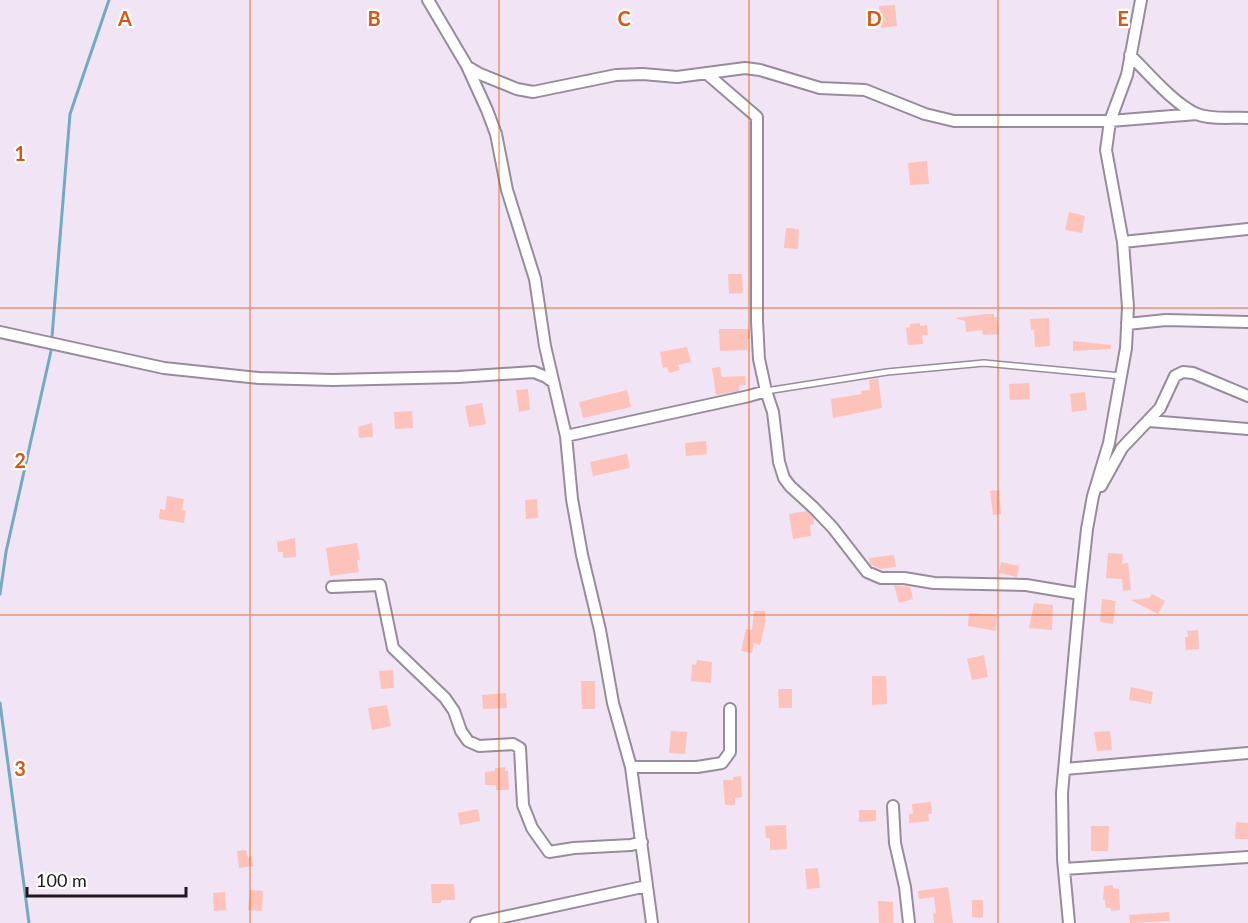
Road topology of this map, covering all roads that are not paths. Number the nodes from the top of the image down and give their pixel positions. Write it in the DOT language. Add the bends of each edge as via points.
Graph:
graph roads {
  1 [pos="428,0"];
  2 [pos="1141,0"];
  3 [pos="1130,55"];
  4 [pos="467,66"];
  5 [pos="706,73"];
  6 [pos="1197,114"];
  7 [pos="1248,118"];
  8 [pos="1110,121"];
  9 [pos="1248,229"];
  10 [pos="1123,243"];
  11 [pos="1248,322"];
  12 [pos="1127,324"];
  13 [pos="0,332"];
  14 [pos="1122,376"];
  15 [pos="553,382"];
  16 [pos="766,391"];
  17 [pos="1248,396"];
  18 [pos="1149,421"];
  19 [pos="1248,429"];
  20 [pos="566,436"];
  21 [pos="1093,496"];
  22 [pos="332,587"];
  23 [pos="1080,594"];
  24 [pos="730,709"];
  25 [pos="1248,753"];
  26 [pos="631,767"];
  27 [pos="1065,770"];
  28 [pos="893,806"];
  29 [pos="642,842"];
  30 [pos="1248,858"];
  31 [pos="1064,869"];
  32 [pos="647,886"];
  33 [pos="476,923"];
  34 [pos="652,923"];
  35 [pos="909,923"];
  36 [pos="1069,923"];
  1 -- 4 [label="street"];
  2 -- 3 [label="street"];
  3 -- 6 [label="street"];
  3 -- 8 [label="street"];
  4 -- 5 [label="street" via="517,89 533,92 616,75"];
  4 -- 15 [label="street" via="496,134 507,190 535,279"];
  5 -- 8 [label="street" via="745,68 820,88 865,90 954,121"];
  5 -- 16 [label="street" via="757,117 757,321"];
  6 -- 7 [label="street"];
  6 -- 8 [label="street"];
  8 -- 10 [label="street" via="1106,150"];
  9 -- 10 [label="street"];
  10 -- 12 [label="street"];
  11 -- 12 [label="street" via="1166,320"];
  12 -- 14 [label="street"];
  13 -- 15 [label="street" via="164,368 259,378 344,380 534,372"];
  14 -- 16 [label="lane" via="984,363 887,372"];
  14 -- 21 [label="street" via="1109,443"];
  15 -- 20 [label="street"];
  16 -- 20 [label="street"];
  16 -- 23 [label="street" via="784,478 833,528 867,572 881,578 1026,585"];
  17 -- 18 [label="street" via="1183,372 1175,376 1165,400"];
  18 -- 19 [label="street"];
  18 -- 21 [label="street" via="1122,448"];
  20 -- 26 [label="street" via="582,555 613,703"];
  21 -- 23 [label="street"];
  22 -- 29 [label="street" via="380,585 393,648 445,698 468,741 479,746 513,744 520,748 523,805 532,828 549,852"];
  23 -- 27 [label="street"];
  24 -- 26 [label="street" via="730,753 722,763"];
  25 -- 27 [label="street"];
  26 -- 29 [label="street"];
  27 -- 31 [label="street"];
  28 -- 35 [label="street" via="895,843"];
  29 -- 32 [label="street"];
  30 -- 31 [label="street"];
  31 -- 36 [label="street"];
  32 -- 33 [label="street"];
  32 -- 34 [label="street"];
}
